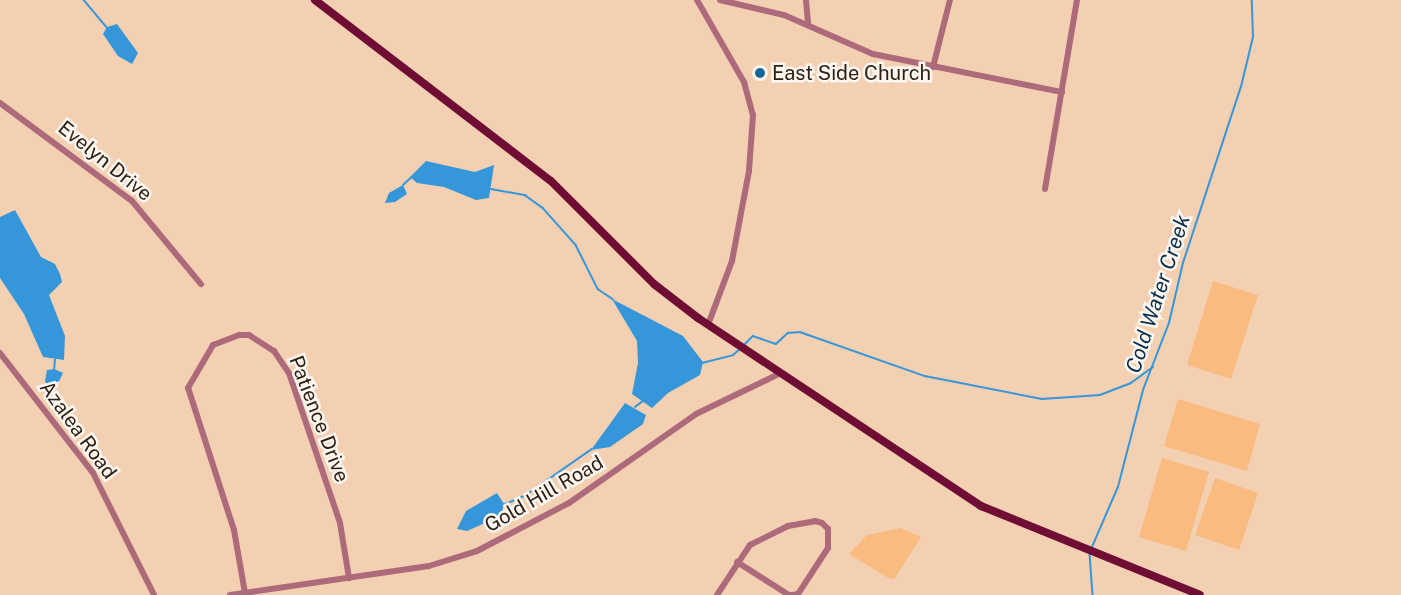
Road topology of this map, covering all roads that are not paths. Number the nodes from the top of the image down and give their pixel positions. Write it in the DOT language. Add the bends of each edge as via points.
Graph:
graph roads {
  1 [pos="315,0"];
  2 [pos="699,0"];
  3 [pos="720,0"];
  4 [pos="807,0"];
  5 [pos="950,0"];
  6 [pos="1077,0"];
  7 [pos="808,25"];
  8 [pos="933,67"];
  9 [pos="1062,92"];
  10 [pos="0,103"];
  11 [pos="1045,189"];
  12 [pos="201,284"];
  13 [pos="708,325"];
  14 [pos="0,353"];
  15 [pos="781,373"];
  16 [pos="737,561"];
  17 [pos="349,578"];
  18 [pos="245,593"];
  19 [pos="154,595"];
  20 [pos="230,595"];
  21 [pos="717,595"];
  22 [pos="790,595"];
  23 [pos="1200,595"];
  1 -- 13 [label="main road" via="551,181 654,284"];
  2 -- 13 [label="street" via="744,82 753,115 748,171 732,261"];
  3 -- 7 [label="street" via="778,13"];
  4 -- 7 [label="street"];
  5 -- 8 [label="street"];
  6 -- 9 [label="street"];
  7 -- 8 [label="street" via="873,54"];
  8 -- 9 [label="street"];
  9 -- 11 [label="street"];
  10 -- 12 [label="street, Evelyn Drive" via="132,201"];
  13 -- 15 [label="main road"];
  14 -- 19 [label="street, Azalea Road" via="93,473"];
  15 -- 17 [label="street, Gold Hill Road" via="696,414 569,503 501,540 429,566"];
  15 -- 23 [label="main road" via="961,495 1006,518"];
  16 -- 21 [label="street"];
  16 -- 22 [label="street"];
  16 -- 22 [label="street" via="750,545 767,534 801,522 822,523 828,529 828,548 798,594"];
  17 -- 18 [label="street, Gold Hill Road"];
  17 -- 18 [label="street, Patience Drive" via="340,524 289,373 274,351 249,335 239,335 213,345 188,388 232,522"];
  18 -- 20 [label="street, Gold Hill Road"];
}
